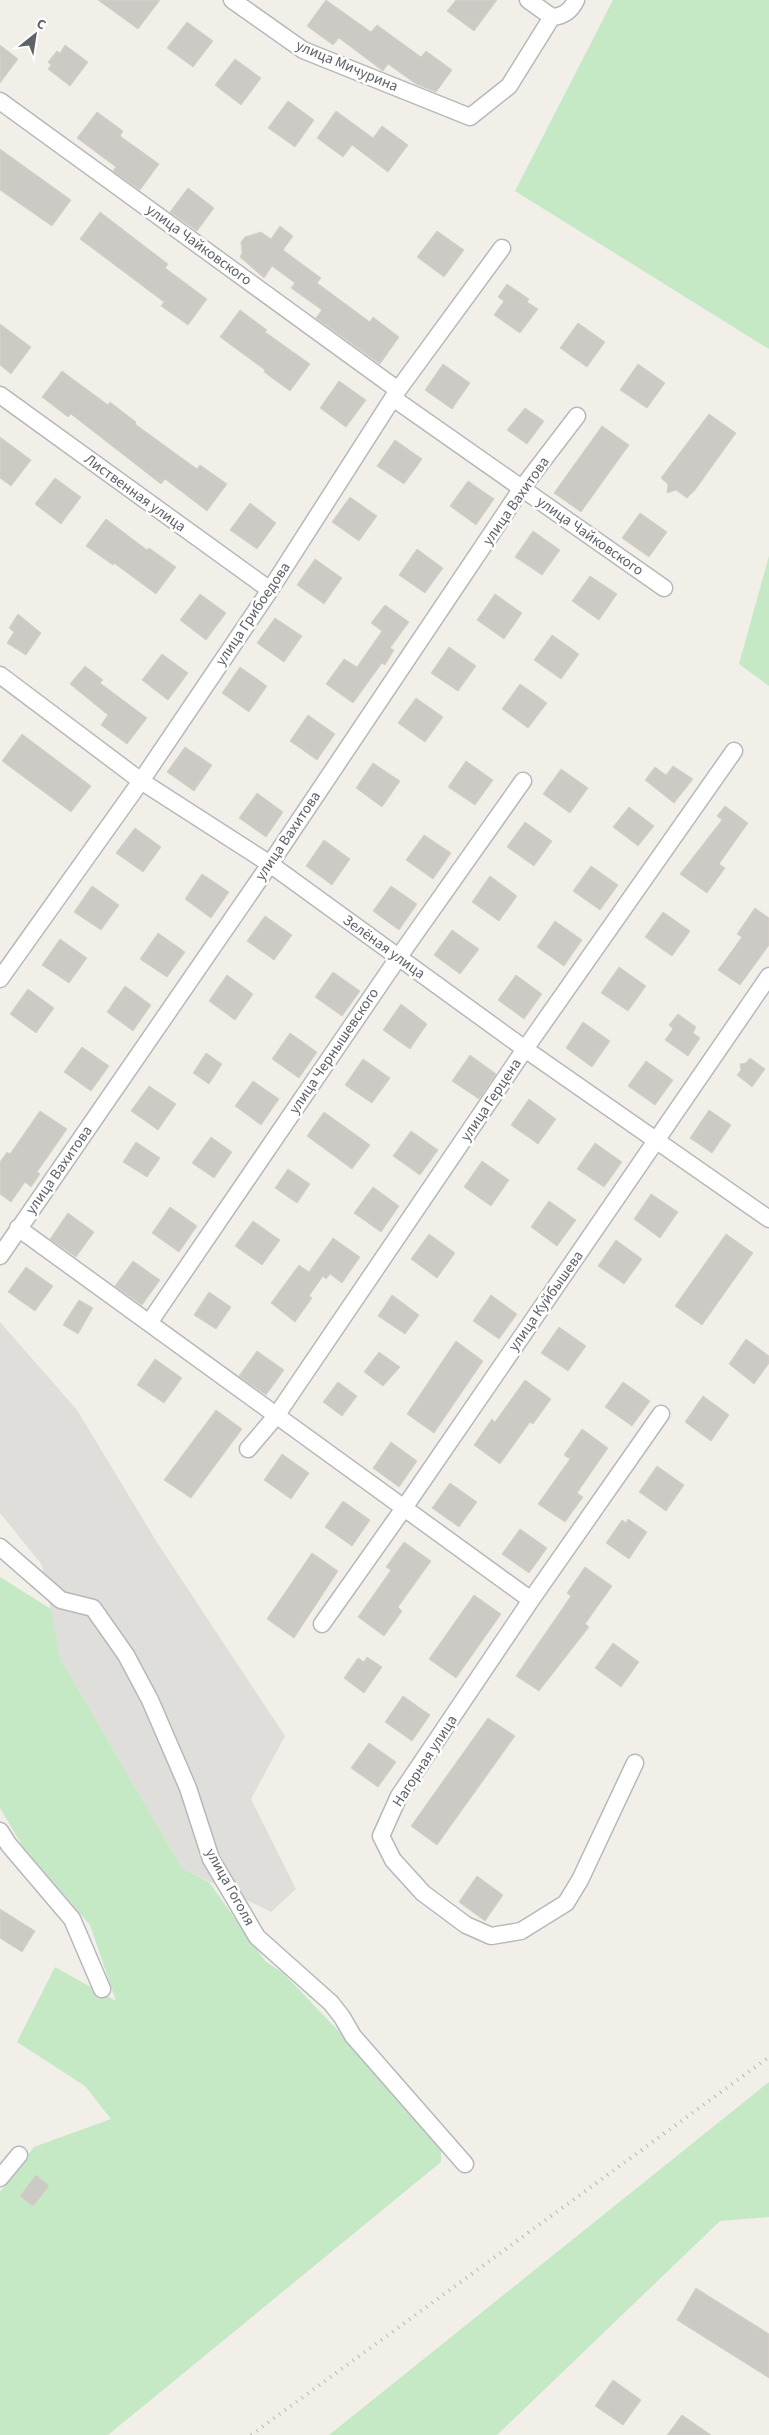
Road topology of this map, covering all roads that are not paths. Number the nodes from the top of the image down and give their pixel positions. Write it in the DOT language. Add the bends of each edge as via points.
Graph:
graph roads {
  1 [pos="232,0"];
  2 [pos="528,0"];
  3 [pos="576,0"];
  4 [pos="552,17"];
  5 [pos="0,101"];
  6 [pos="502,248"];
  7 [pos="395,394"];
  8 [pos="0,395"];
  9 [pos="577,416"];
  10 [pos="522,488"];
  11 [pos="664,588"];
  12 [pos="270,590"];
  13 [pos="0,675"];
  14 [pos="734,751"];
  15 [pos="140,780"];
  16 [pos="523,781"];
  17 [pos="270,864"];
  18 [pos="398,958"];
  19 [pos="5,962"];
  20 [pos="769,976"];
  21 [pos="0,979"];
  22 [pos="525,1049"];
  23 [pos="656,1141"];
  24 [pos="769,1219"];
  25 [pos="18,1228"];
  26 [pos="0,1256"];
  27 [pos="149,1324"];
  28 [pos="661,1414"];
  29 [pos="276,1416"];
  30 [pos="248,1449"];
  31 [pos="404,1508"];
  32 [pos="0,1546"];
  33 [pos="531,1600"];
  34 [pos="322,1624"];
  35 [pos="635,1763"];
  36 [pos="0,1831"];
  37 [pos="5,1852"];
  38 [pos="102,1989"];
  39 [pos="19,2156"];
  40 [pos="465,2164"];
  41 [pos="0,2178"];
  1 -- 4 [label="street, улица Мичурина" via="302,50 470,117 509,86"];
  2 -- 4 [label="street"];
  3 -- 4 [label="street" via="563,16"];
  5 -- 7 [label="street, улица Чайковского"];
  6 -- 7 [label="street, улица Грибоедова"];
  7 -- 10 [label="street, улица Чайковского"];
  7 -- 12 [label="street, улица Грибоедова"];
  8 -- 12 [label="street, Лиственная улица"];
  9 -- 10 [label="street, улица Вахитова"];
  10 -- 11 [label="street, улица Чайковского"];
  10 -- 17 [label="street, улица Вахитова"];
  12 -- 15 [label="street, улица Грибоедова"];
  13 -- 15 [label="street, Зелёная улица"];
  14 -- 22 [label="street, улица Герцена"];
  15 -- 17 [label="street, Зелёная улица"];
  15 -- 19 [label="street, улица Грибоедова"];
  16 -- 18 [label="street, улица Чернышевского"];
  17 -- 18 [label="street, Зелёная улица"];
  17 -- 25 [label="street, улица Вахитова"];
  18 -- 22 [label="street, Зелёная улица"];
  18 -- 27 [label="street, улица Чернышевского"];
  19 -- 21 [label="street, улица Грибоедова"];
  20 -- 23 [label="street, улица Куйбышева"];
  22 -- 23 [label="street, Зелёная улица"];
  22 -- 29 [label="street, улица Герцена"];
  23 -- 24 [label="street, Зелёная улица"];
  23 -- 31 [label="street, улица Куйбышева"];
  25 -- 26 [label="street, улица Вахитова"];
  25 -- 27 [label="street"];
  27 -- 29 [label="street"];
  28 -- 33 [label="street, Нагорная улица"];
  29 -- 30 [label="street, улица Герцена"];
  29 -- 31 [label="street"];
  31 -- 33 [label="street"];
  31 -- 34 [label="street, улица Куйбышева"];
  32 -- 40 [label="street, улица Гоголя" via="61,1600 93,1608 126,1655 150,1700 188,1788 211,1859 257,1937 331,2003 353,2036"];
  33 -- 35 [label="street, Нагорная улица" via="399,1796 381,1836 393,1860 423,1893 466,1925 492,1936 521,1931 566,1903"];
  36 -- 37 [label="street"];
  37 -- 38 [label="street" via="72,1919"];
  39 -- 41 [label="street"];
}
